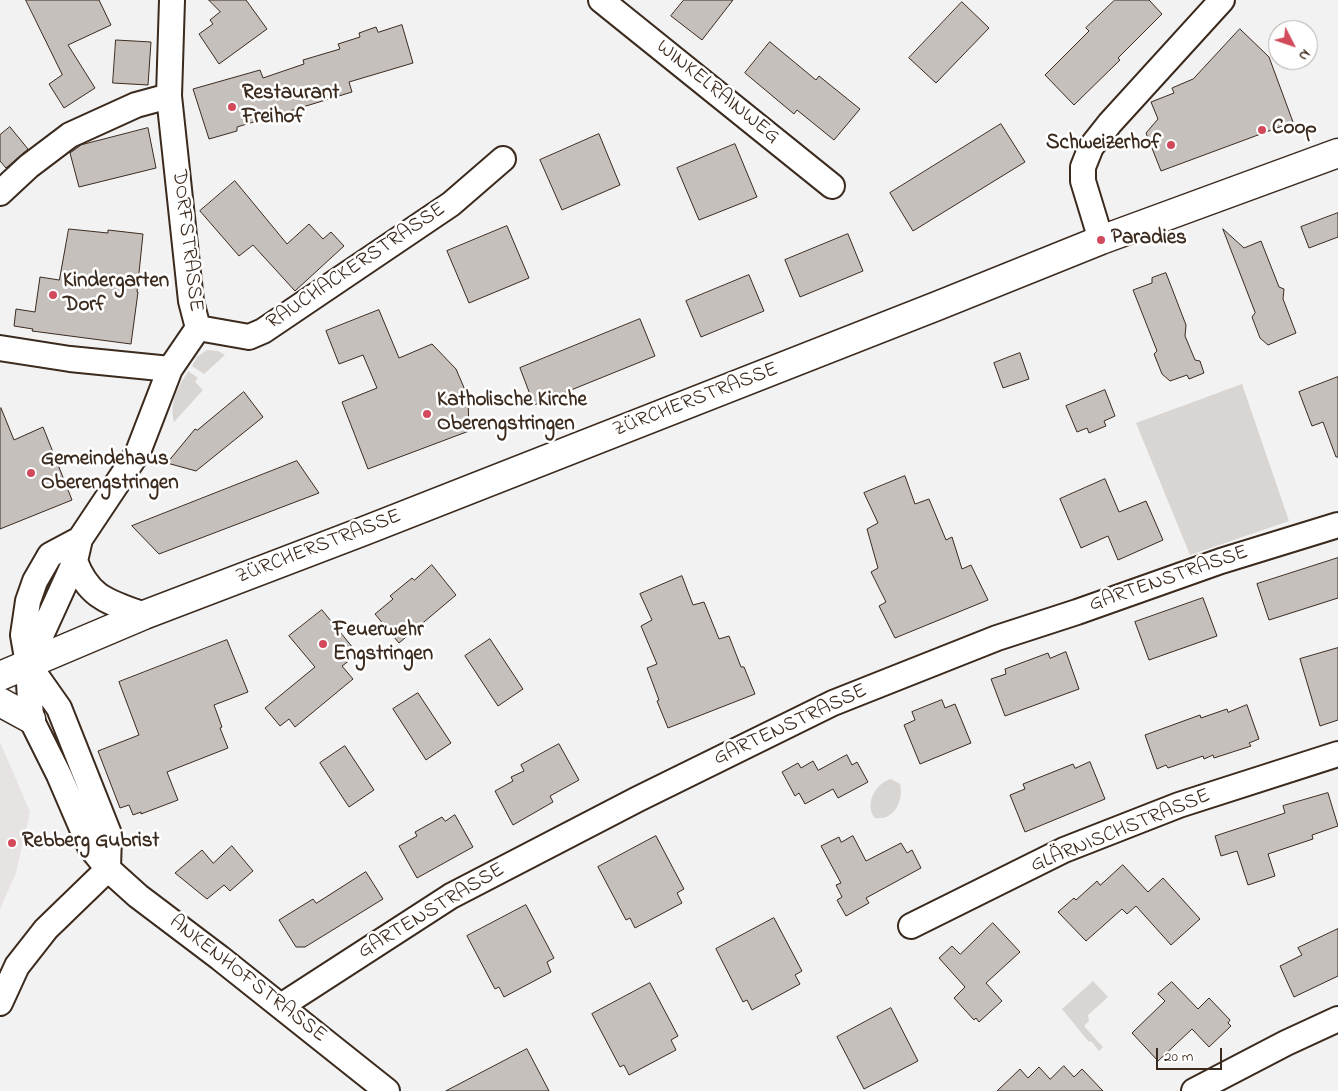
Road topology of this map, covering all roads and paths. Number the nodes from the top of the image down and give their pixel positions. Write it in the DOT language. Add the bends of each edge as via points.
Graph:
graph roads {
  1 [pos="172,0"];
  2 [pos="1222,0"];
  3 [pos="613,4"];
  4 [pos="169,96"];
  5 [pos="1338,153"];
  6 [pos="503,159"];
  7 [pos="832,186"];
  8 [pos="0,192"];
  9 [pos="1101,240"];
  10 [pos="198,328"];
  11 [pos="0,348"];
  12 [pos="170,369"];
  13 [pos="1338,525"];
  14 [pos="78,550"];
  15 [pos="144,615"];
  16 [pos="28,664"];
  17 [pos="0,676"];
  18 [pos="0,702"];
  19 [pos="31,719"];
  20 [pos="1338,754"];
  21 [pos="108,870"];
  22 [pos="911,926"];
  23 [pos="0,1003"];
  24 [pos="281,1006"];
  25 [pos="1338,1019"];
  26 [pos="387,1091"];
  27 [pos="1194,1091"];
  1 -- 4 [label="street, DORFSTRASSE"];
  2 -- 9 [label="street" via="1091,147 1083,181"];
  3 -- 7 [label="street, WINKELRAINWEG"];
  4 -- 8 [label="street" via="136,105 70,135"];
  4 -- 10 [label="street, DORFSTRASSE" via="191,301"];
  5 -- 9 [label="main road, ZÜRCHERSTRASSE"];
  6 -- 10 [label="street, RAUCHACKERSTRASSE" via="451,204 263,331 249,337"];
  9 -- 15 [label="main road, ZÜRCHERSTRASSE"];
  10 -- 12 [label="street, DORFSTRASSE"];
  11 -- 12 [label="street"];
  12 -- 14 [label="street, DORFSTRASSE" via="138,452"];
  13 -- 24 [label="street, GARTENSTRASSE" via="1221,561 997,638 833,703 451,896"];
  14 -- 15 [label="street" via="81,577 94,592 105,600"];
  14 -- 16 [label="street, DORFSTRASSE"];
  15 -- 16 [label="main road, ZÜRCHERSTRASSE"];
  16 -- 17 [label="main road, ZÜRCHERSTRASSE"];
  16 -- 19 [label="street"];
  16 -- 21 [label="street" via="59,708 106,826 109,834"];
  18 -- 19 [label="main road"];
  19 -- 21 [label="street, ANKENHOFSTRASSE" via="90,847"];
  20 -- 22 [label="street, GLÄRNISCHSTRASSE" via="1178,805 1064,850"];
  21 -- 23 [label="street" via="46,929 17,966"];
  21 -- 24 [label="street, ANKENHOFSTRASSE"];
  24 -- 26 [label="street, ANKENHOFSTRASSE"];
  25 -- 27 [label="street"];
}
